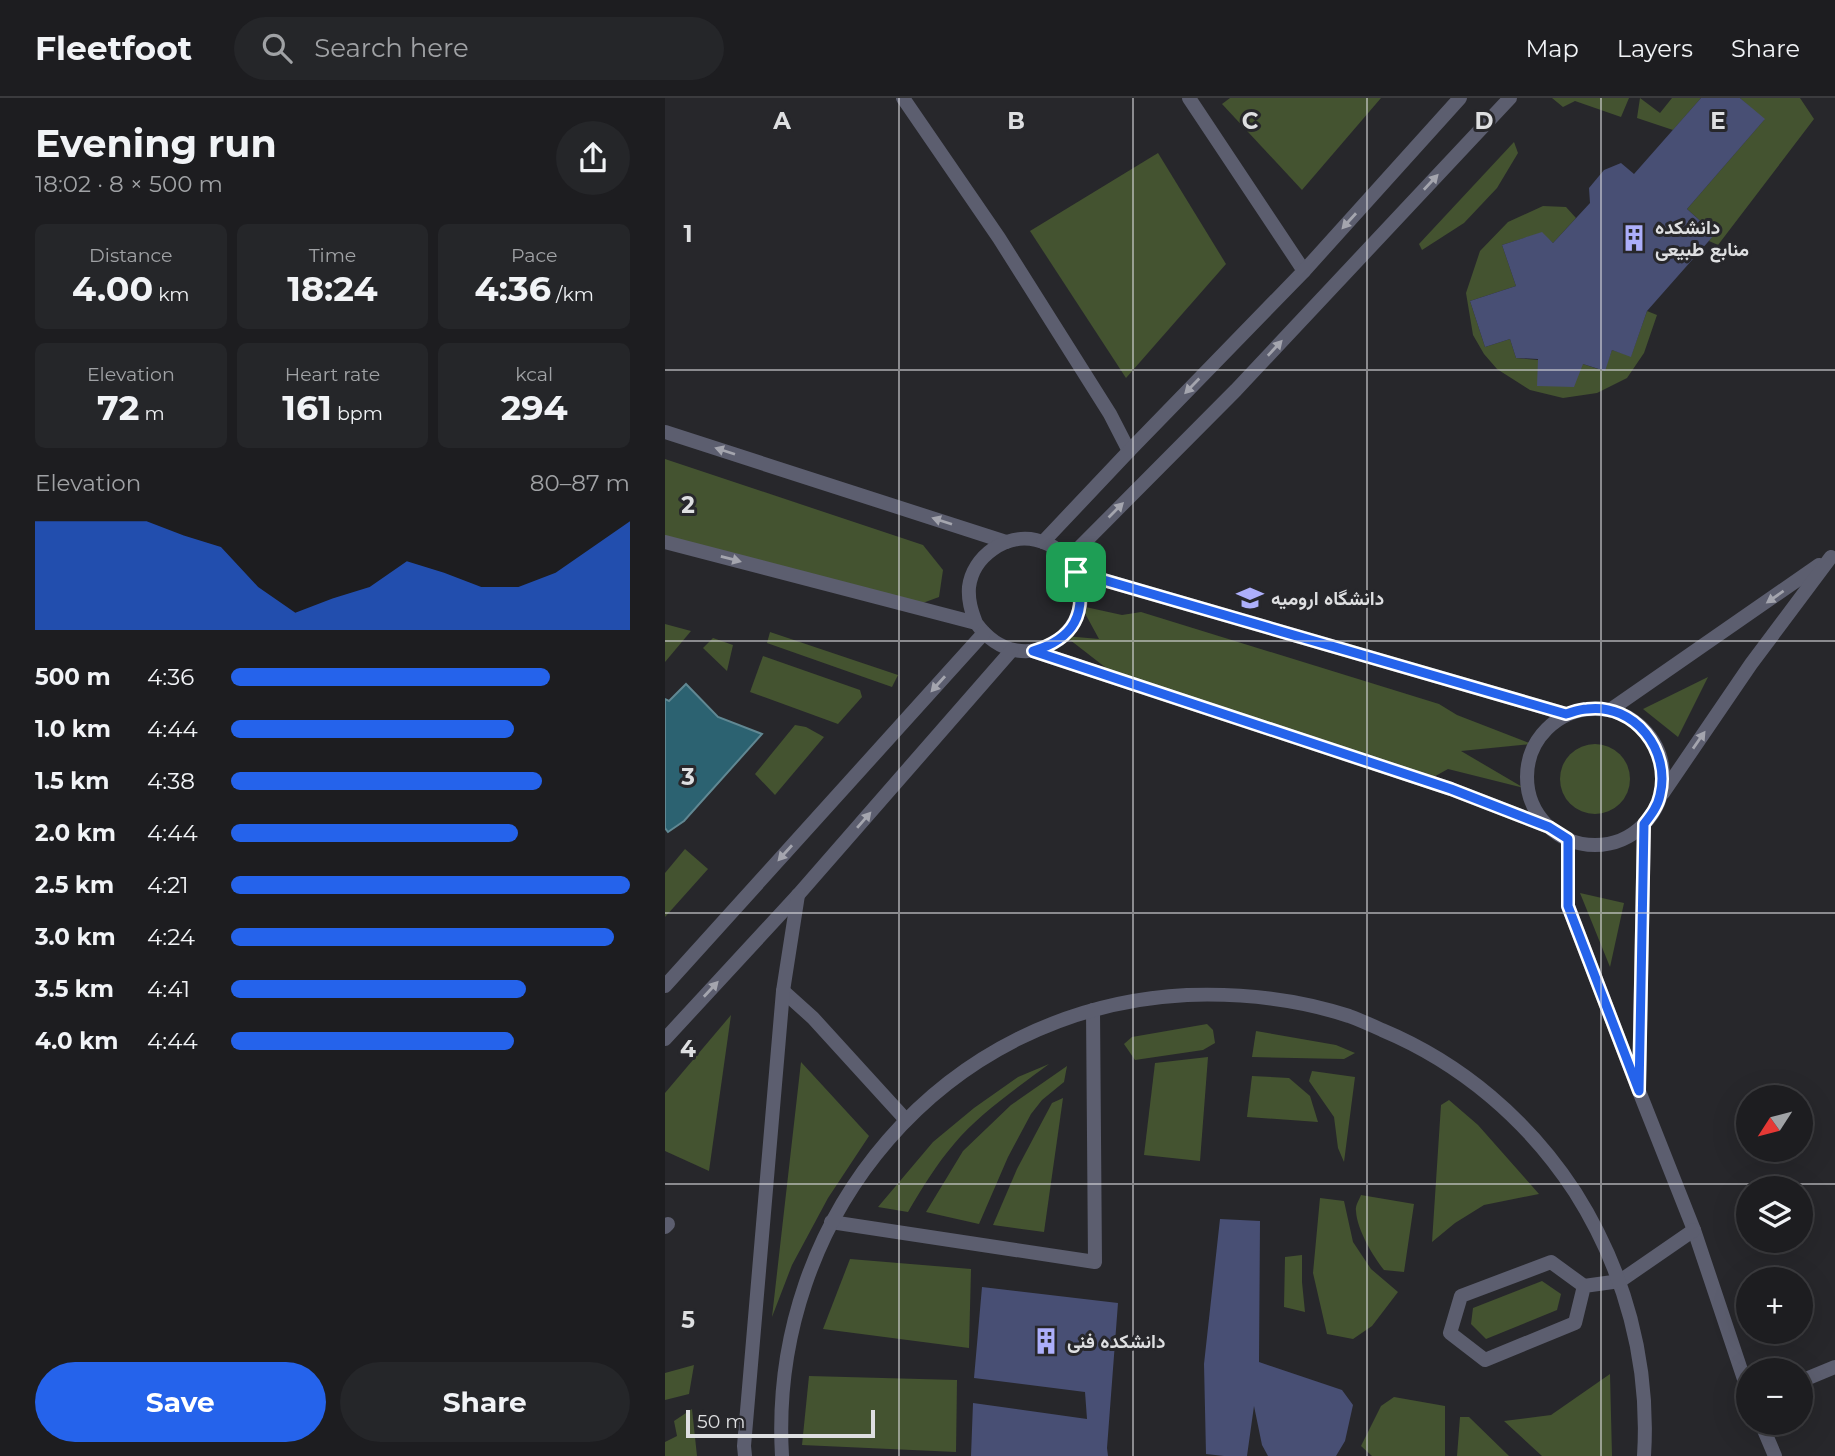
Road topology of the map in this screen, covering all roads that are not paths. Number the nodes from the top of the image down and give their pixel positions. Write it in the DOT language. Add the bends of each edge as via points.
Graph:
graph roads {
  1 [pos="903,98"];
  2 [pos="1189,98"];
  3 [pos="1461,98"];
  4 [pos="1510,98"];
  5 [pos="1304,271"];
  6 [pos="665,432"];
  7 [pos="1129,451"];
  8 [pos="665,542"];
  9 [pos="1006,542"];
  10 [pos="1043,542"];
  11 [pos="1833,556"];
  12 [pos="1072,565"];
  13 [pos="980,628"];
  14 [pos="1013,650"];
  15 [pos="1033,651"];
  16 [pos="1610,710"];
  17 [pos="1566,714"];
  18 [pos="1660,796"];
  19 [pos="1644,824"];
  20 [pos="1549,827"];
  21 [pos="1568,839"];
  22 [pos="798,895"];
  23 [pos="665,986"];
  24 [pos="783,991"];
  25 [pos="1093,1010"];
  26 [pos="665,1040"];
  27 [pos="1639,1091"];
  28 [pos="906,1120"];
  29 [pos="831,1222"];
  30 [pos="1694,1230"];
  31 [pos="1620,1281"];
  32 [pos="1584,1286"];
  33 [pos="1737,1358"];
  34 [pos="1835,1367"];
  35 [pos="1813,1376"];
  36 [pos="1766,1435"];
  37 [pos="745,1456"];
  38 [pos="782,1456"];
  39 [pos="1644,1456"];
  40 [pos="1775,1456"];
  1 -- 7 [label="lane" via="1007,250"];
  2 -- 5 [label="lane"];
  3 -- 5 [label="lane, one-way"];
  12 -- 4 [label="lane, one-way"];
  5 -- 7 [label="lane, one-way"];
  9 -- 6 [label="lane, one-way"];
  7 -- 10 [label="lane"];
  8 -- 13 [label="lane, one-way"];
  9 -- 10 [label="lane"];
  9 -- 13 [label="lane" via="989,551 969,584 969,604"];
  10 -- 12 [label="lane"];
  11 -- 16 [label="lane, one-way"];
  18 -- 11 [label="lane, one-way"];
  12 -- 15 [label="lane" via="1081,588 1074,622 1064,636"];
  12 -- 17 [label="lane"];
  13 -- 14 [label="lane" via="992,641"];
  13 -- 23 [label="lane, one-way"];
  14 -- 15 [label="lane"];
  22 -- 14 [label="lane, one-way"];
  15 -- 20 [label="lane" via="1451,789"];
  16 -- 17 [label="lane" via="1588,708"];
  16 -- 18 [label="lane" via="1630,718 1647,733 1663,774"];
  17 -- 20 [label="lane" via="1534,745 1527,766 1527,788 1535,810"];
  18 -- 19 [label="lane"];
  19 -- 21 [label="lane" via="1608,843 1588,845"];
  19 -- 27 [label="lane"];
  20 -- 21 [label="lane"];
  21 -- 27 [label="lane" via="1568,906"];
  22 -- 24 [label="lane"];
  26 -- 22 [label="lane, one-way"];
  24 -- 28 [label="lane"];
  24 -- 37 [label="lane"];
  25 -- 28 [label="lane" via="992,1053"];
  25 -- 29 [label="lane" via="1095,1262"];
  25 -- 31 [label="lane" via="1169,996 1221,994 1286,1000 1349,1016 1409,1042 1465,1075 1515,1118 1558,1167 1594,1222"];
  27 -- 30 [label="lane"];
  28 -- 29 [label="lane" via="878,1152"];
  29 -- 38 [label="lane" via="808,1273 787,1348"];
  30 -- 31 [label="lane"];
  30 -- 33 [label="lane"];
  31 -- 32 [label="lane"];
  31 -- 39 [label="lane" via="1635,1330 1643,1381"];
  32 -- 32 [label="lane" via="1575,1323 1485,1360 1450,1334 1461,1296 1551,1262"];
  34 -- 35 [label="lane"];
  36 -- 40 [label="lane"];
}
